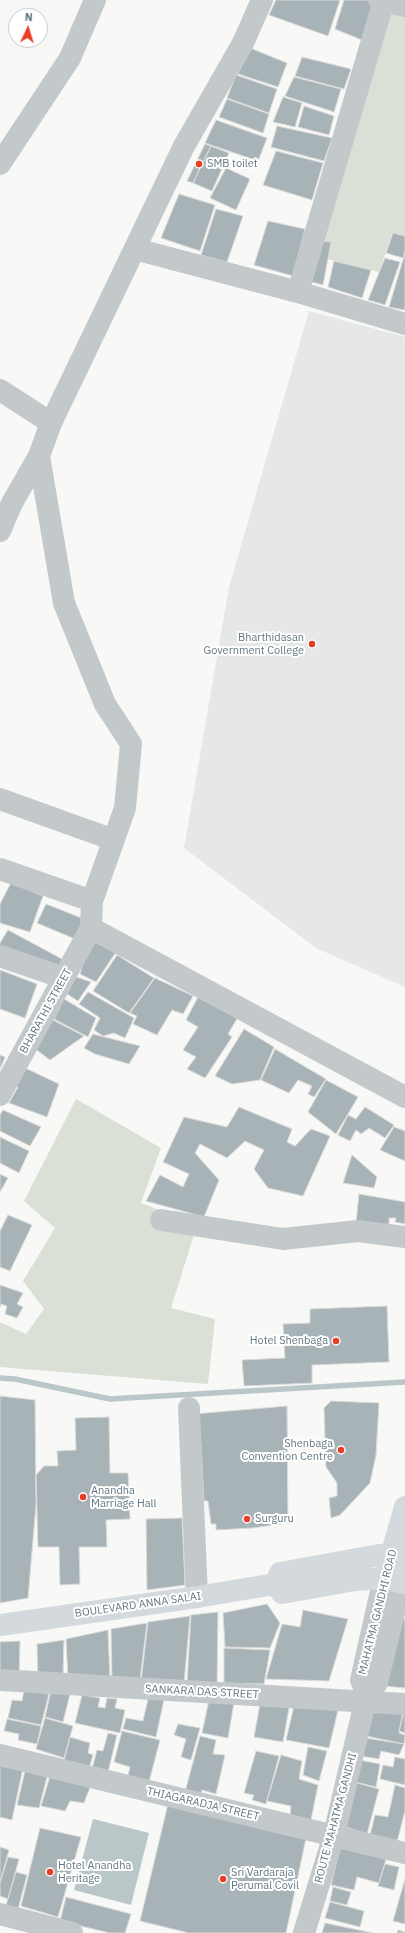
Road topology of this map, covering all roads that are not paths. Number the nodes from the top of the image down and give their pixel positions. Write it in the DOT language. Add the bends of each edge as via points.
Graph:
graph roads {
  1 [pos="95,0"];
  2 [pos="262,0"];
  3 [pos="382,0"];
  4 [pos="405,6"];
  5 [pos="0,164"];
  6 [pos="135,249"];
  7 [pos="298,292"];
  8 [pos="405,324"];
  9 [pos="0,390"];
  10 [pos="51,423"];
  11 [pos="39,456"];
  12 [pos="0,531"];
  13 [pos="0,799"];
  14 [pos="114,840"];
  15 [pos="0,869"];
  16 [pos="92,901"];
  17 [pos="91,928"];
  18 [pos="0,956"];
  19 [pos="64,978"];
  20 [pos="3,1083"];
  21 [pos="405,1097"];
  22 [pos="160,1220"];
  23 [pos="405,1237"];
  24 [pos="189,1408"];
  25 [pos="405,1507"];
  26 [pos="398,1557"];
  27 [pos="399,1581"];
  28 [pos="275,1584"];
  29 [pos="196,1597"];
  30 [pos="0,1624"];
  31 [pos="0,1680"];
  32 [pos="366,1698"];
  33 [pos="405,1704"];
  34 [pos="0,1755"];
  35 [pos="334,1834"];
  36 [pos="405,1853"];
  37 [pos="0,1914"];
  38 [pos="72,1933"];
  39 [pos="304,1933"];
  1 -- 5 [label="street" via="70,58"];
  2 -- 6 [label="street" via="242,43 184,146"];
  3 -- 4 [label="street"];
  3 -- 7 [label="street"];
  6 -- 7 [label="street"];
  6 -- 10 [label="street"];
  7 -- 8 [label="street"];
  9 -- 10 [label="street"];
  10 -- 11 [label="street"];
  11 -- 12 [label="street" via="12,503"];
  11 -- 14 [label="street" via="64,603 105,704 131,744 125,808"];
  13 -- 14 [label="street"];
  14 -- 16 [label="street"];
  15 -- 16 [label="street"];
  16 -- 17 [label="street"];
  17 -- 19 [label="street, BHARATHI STREET"];
  17 -- 21 [label="street"];
  18 -- 19 [label="street"];
  19 -- 20 [label="street, BHARATHI STREET"];
  22 -- 23 [label="street" via="283,1239 358,1231"];
  24 -- 29 [label="street"];
  25 -- 26 [label="main road, MAHATMA GANDHI ROAD"];
  26 -- 27 [label="main road, MAHATMA GANDHI ROAD"];
  26 -- 28 [label="main road" via="380,1555 280,1573"];
  27 -- 28 [label="main road" via="355,1580 282,1593"];
  27 -- 32 [label="street, MAHATMA GANDHI ROAD" via="361,1680"];
  28 -- 29 [label="main road, BOULEVARD ANNA SALAI"];
  29 -- 30 [label="main road, BOULEVARD ANNA SALAI"];
  31 -- 32 [label="street, SANKARA DAS STREET"];
  32 -- 33 [label="street, SANKARA DAS STREET"];
  32 -- 35 [label="street, ROUTE MAHATMA GANDHI"];
  34 -- 35 [label="street, THIAGARADJA STREET"];
  35 -- 36 [label="street, THIAGARADJA STREET"];
  35 -- 39 [label="street, ROUTE MAHATMA GANDHI"];
  37 -- 38 [label="street"];
}
